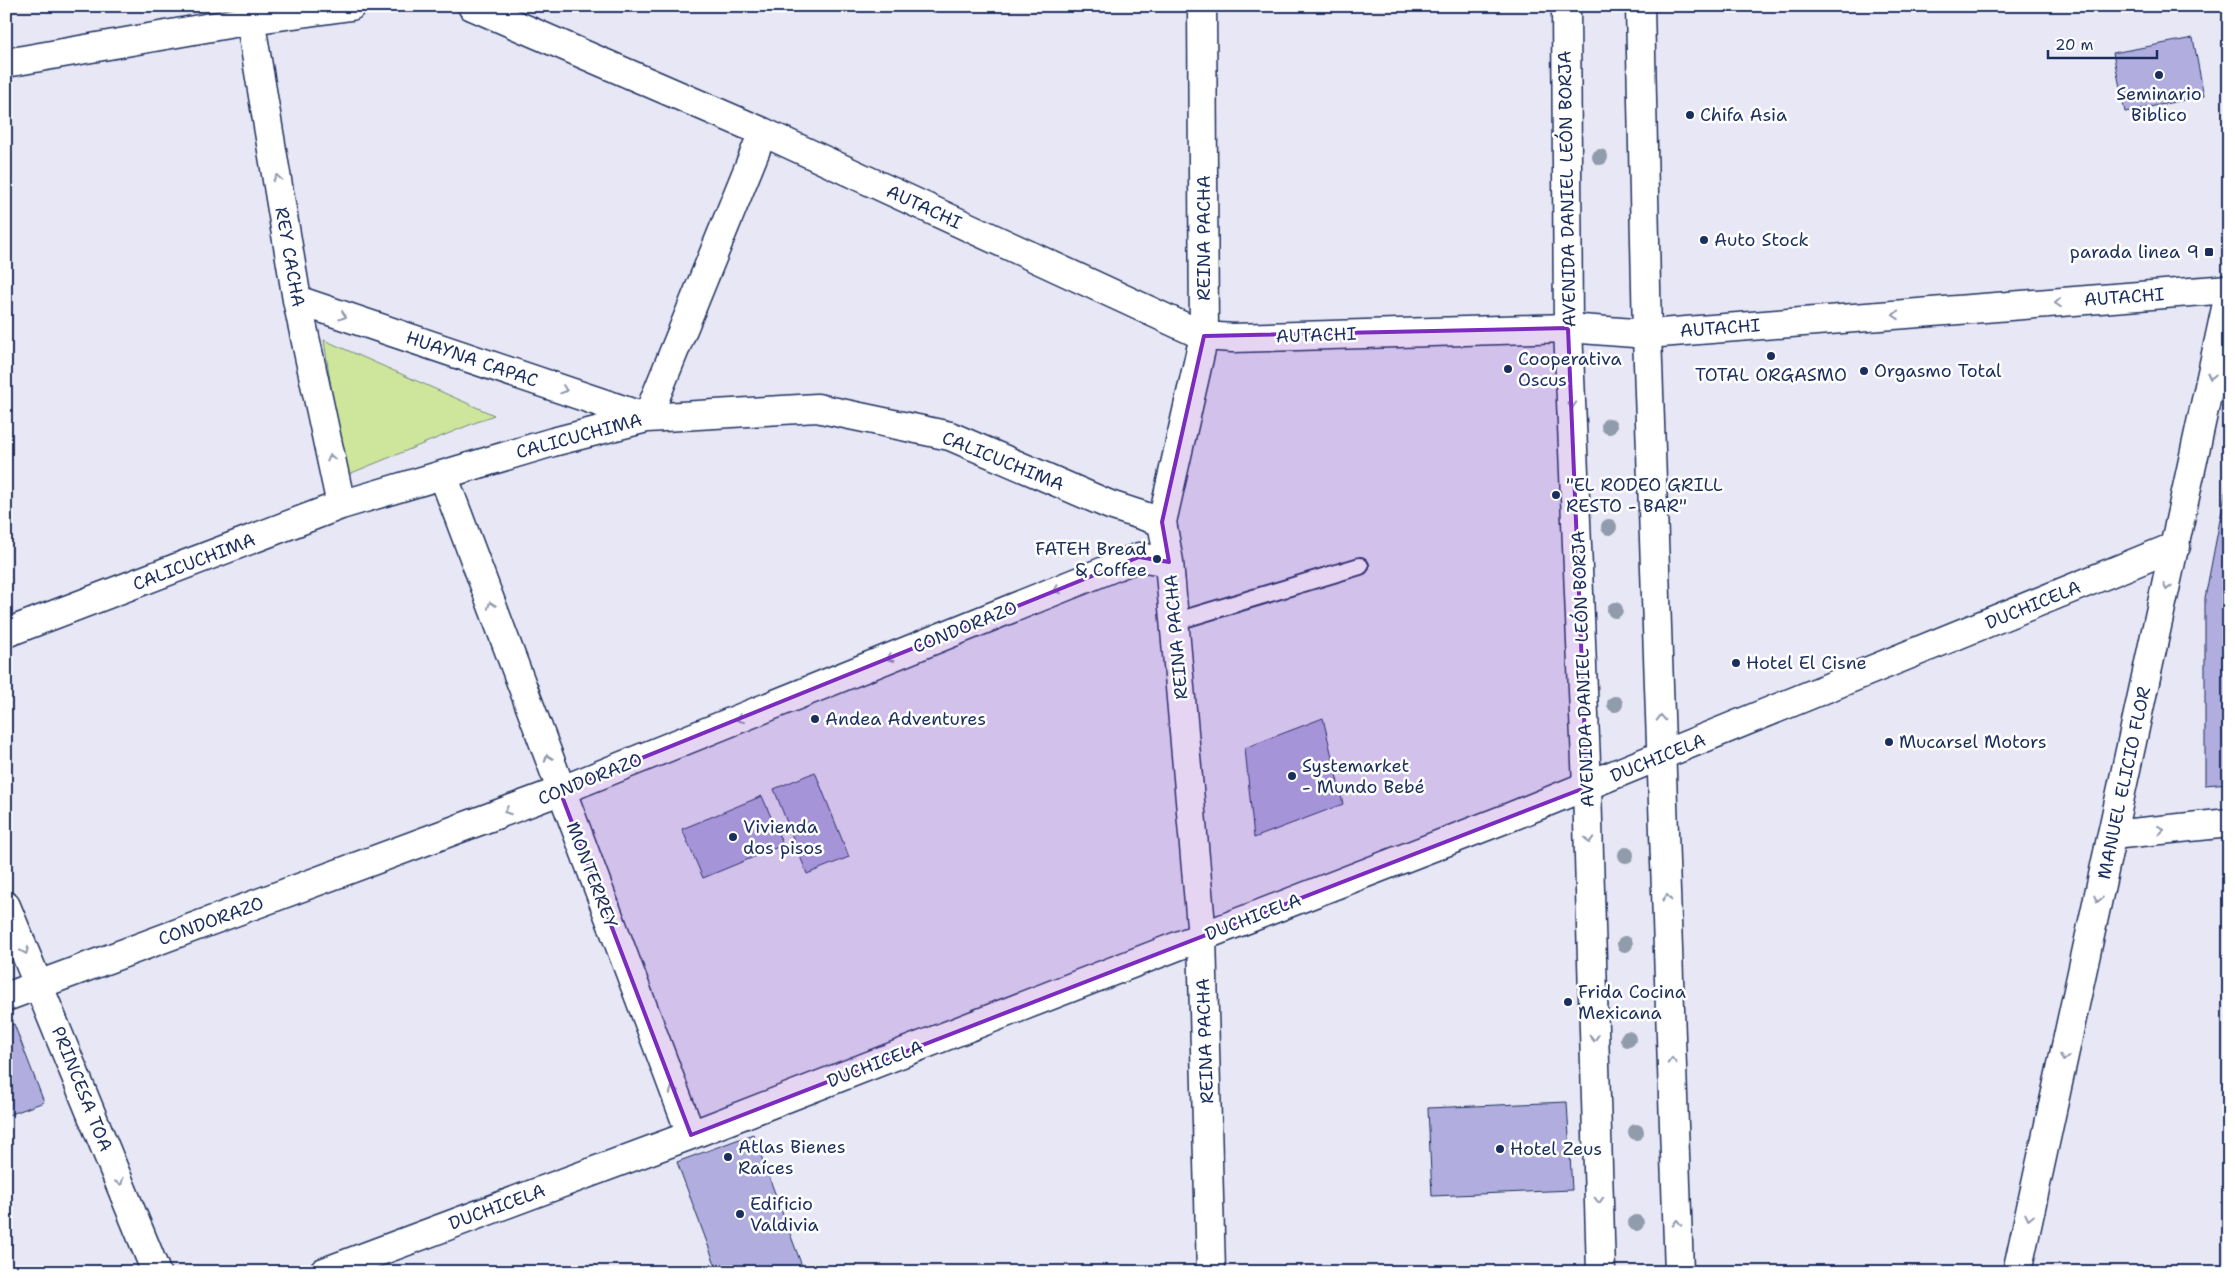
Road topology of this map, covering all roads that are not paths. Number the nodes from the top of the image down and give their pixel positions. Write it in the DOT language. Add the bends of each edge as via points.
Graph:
graph roads {
  1 [pos="351,6"];
  2 [pos="472,6"];
  3 [pos="1202,6"];
  4 [pos="1566,6"];
  5 [pos="1640,6"];
  6 [pos="249,13"];
  7 [pos="6,63"];
  8 [pos="763,132"];
  9 [pos="2229,289"];
  10 [pos="2229,294"];
  11 [pos="297,300"];
  12 [pos="1568,328"];
  13 [pos="1647,334"];
  14 [pos="1204,336"];
  15 [pos="647,418"];
  16 [pos="443,475"];
  17 [pos="341,505"];
  18 [pos="1162,522"];
  19 [pos="2176,546"];
  20 [pos="1169,562"];
  21 [pos="1360,566"];
  22 [pos="1174,622"];
  23 [pos="6,633"];
  24 [pos="1662,757"];
  25 [pos="1587,787"];
  26 [pos="560,791"];
  27 [pos="2229,823"];
  28 [pos="2112,835"];
  29 [pos="6,906"];
  30 [pos="1202,937"];
  31 [pos="40,985"];
  32 [pos="6,997"];
  33 [pos="691,1135"];
  34 [pos="156,1272"];
  35 [pos="324,1272"];
  36 [pos="1211,1272"];
  37 [pos="1601,1272"];
  38 [pos="1679,1272"];
  39 [pos="2017,1272"];
  1 -- 6 [label="street"];
  2 -- 8 [label="street, AUTACHI"];
  3 -- 14 [label="street, REINA PACHA"];
  4 -- 12 [label="street, AVENIDA DANIEL LEÓN BORJA"];
  5 -- 13 [label="street"];
  6 -- 7 [label="street"];
  11 -- 6 [label="street, REY CACHA, one-way"];
  8 -- 14 [label="street, AUTACHI"];
  8 -- 15 [label="street"];
  9 -- 13 [label="street, AUTACHI, one-way"];
  10 -- 19 [label="street, MANUEL ELICIO FLOR, one-way"];
  11 -- 15 [label="street, HUAYNA CAPAC, one-way"];
  17 -- 11 [label="street, REY CACHA, one-way"];
  12 -- 13 [label="street, AUTACHI"];
  12 -- 14 [label="street, AUTACHI" via="1233,338"];
  12 -- 25 [label="street, AVENIDA DANIEL LEÓN BORJA, one-way"];
  24 -- 13 [label="street, one-way"];
  14 -- 18 [label="street, REINA PACHA"];
  15 -- 16 [label="street, CALICUCHIMA"];
  15 -- 18 [label="street, CALICUCHIMA" via="817,408 950,436 1110,505"];
  16 -- 17 [label="street, CALICUCHIMA"];
  26 -- 16 [label="street, MONTERREY, one-way"];
  17 -- 23 [label="street, CALICUCHIMA"];
  18 -- 20 [label="street, REINA PACHA"];
  19 -- 24 [label="street, DUCHICELA"];
  19 -- 28 [label="street, MANUEL ELICIO FLOR, one-way"];
  20 -- 22 [label="street, REINA PACHA"];
  20 -- 26 [label="street, CONDORAZO, one-way" via="1139,557"];
  21 -- 22 [label="lane"];
  22 -- 30 [label="street, REINA PACHA"];
  24 -- 25 [label="street, DUCHICELA"];
  38 -- 24 [label="street, one-way"];
  25 -- 30 [label="street, DUCHICELA"];
  25 -- 37 [label="street, AVENIDA DANIEL LEÓN BORJA, one-way"];
  26 -- 31 [label="street, CONDORAZO, one-way"];
  33 -- 26 [label="street, MONTERREY, one-way"];
  28 -- 27 [label="street, one-way"];
  28 -- 39 [label="street, MANUEL ELICIO FLOR, one-way"];
  29 -- 31 [label="street, PRINCESA TOA, one-way"];
  30 -- 33 [label="street, DUCHICELA"];
  30 -- 36 [label="street, REINA PACHA"];
  31 -- 32 [label="street, CONDORAZO"];
  31 -- 34 [label="street, PRINCESA TOA, one-way"];
  33 -- 35 [label="street, DUCHICELA"];
}
